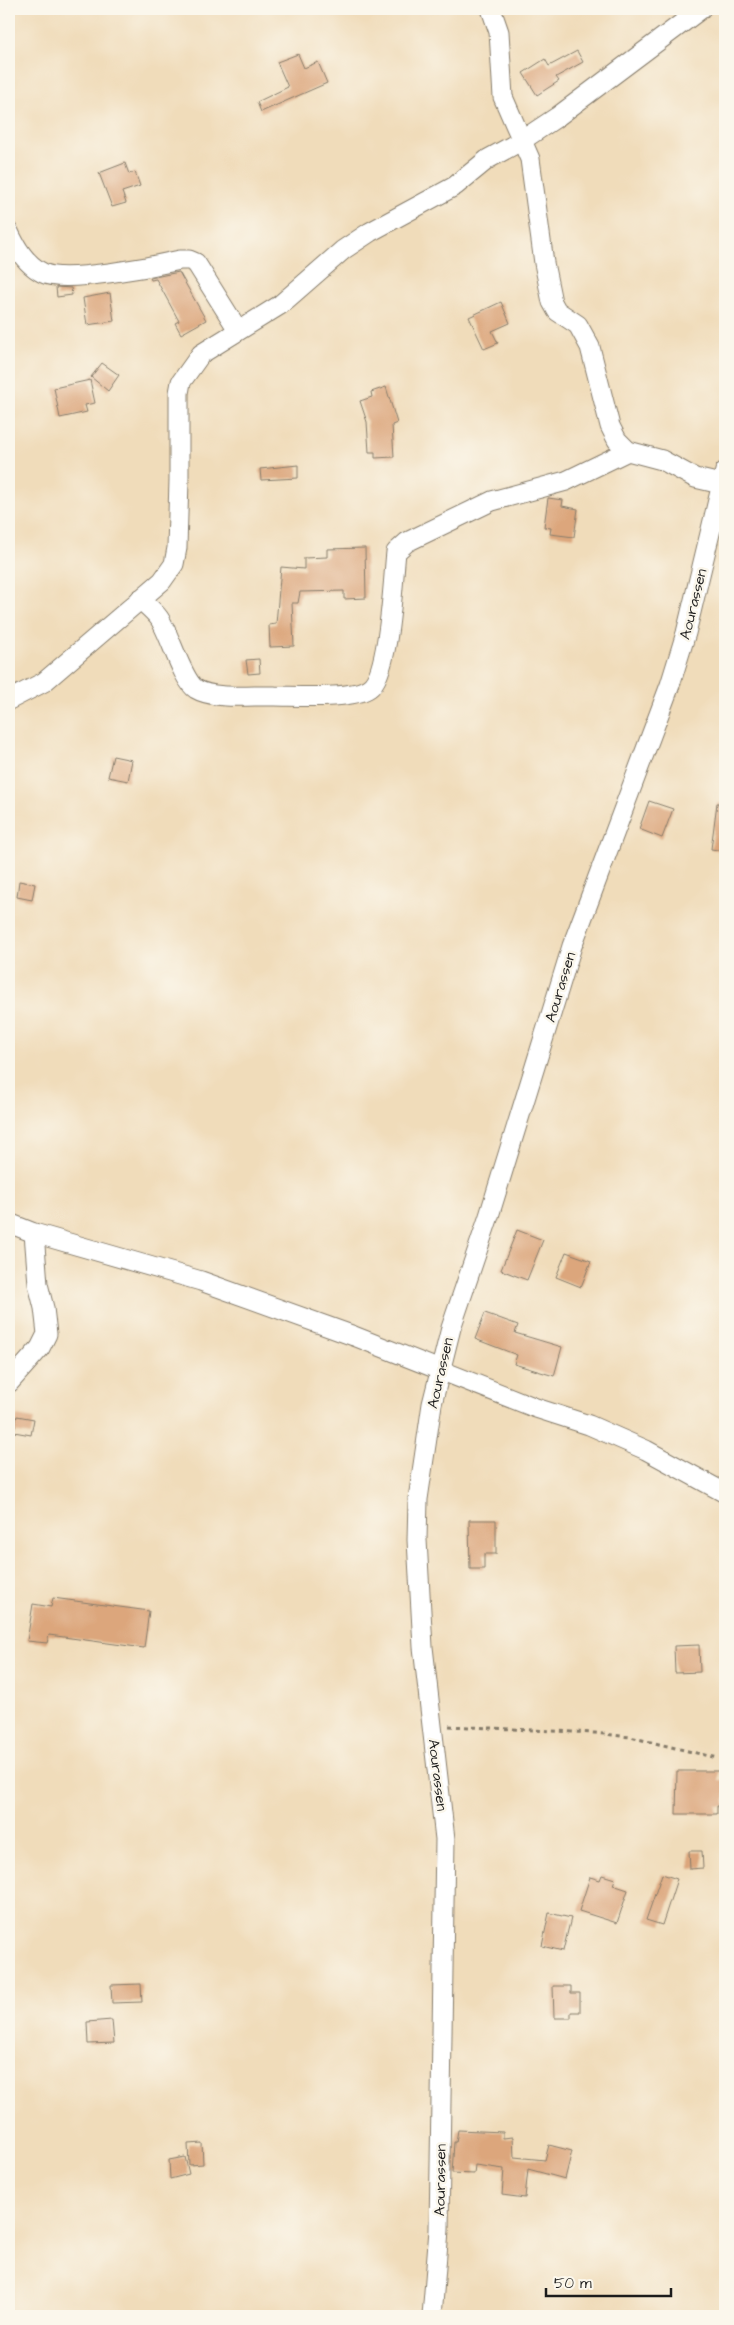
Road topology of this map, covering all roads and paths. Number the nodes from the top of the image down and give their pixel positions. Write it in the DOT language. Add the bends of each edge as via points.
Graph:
graph roads {
  1 [pos="491,9"];
  2 [pos="701,9"];
  3 [pos="521,141"];
  4 [pos="9,232"];
  5 [pos="238,330"];
  6 [pos="628,451"];
  7 [pos="723,478"];
  8 [pos="140,600"];
  9 [pos="9,700"];
  10 [pos="9,1223"];
  11 [pos="34,1233"];
  12 [pos="439,1369"];
  13 [pos="9,1383"];
  14 [pos="725,1493"];
  15 [pos="431,1725"];
  16 [pos="716,1758"];
  17 [pos="432,2316"];
  1 -- 3 [label="street" via="498,32 503,97"];
  2 -- 3 [label="street" via="599,88"];
  3 -- 5 [label="street" via="488,159 456,186 343,250 280,305"];
  3 -- 6 [label="street" via="530,159 552,302 585,335 610,426"];
  4 -- 5 [label="street" via="30,264 44,274 66,277 189,260 196,263"];
  5 -- 8 [label="street" via="201,354 180,382 177,548 174,564 162,581"];
  6 -- 7 [label="street" via="662,460 695,478"];
  6 -- 8 [label="street" via="566,481 492,501 407,542 396,552 389,629 377,679 370,688 361,692 318,696 215,695 195,688 158,617"];
  7 -- 12 [label="street, Aourassen" via="673,676 572,946"];
  8 -- 9 [label="street" via="44,682"];
  10 -- 11 [label="street"];
  11 -- 12 [label="street" via="201,1281"];
  11 -- 13 [label="street" via="46,1334 40,1348"];
  12 -- 14 [label="street" via="536,1408 590,1425 646,1450"];
  12 -- 15 [label="street, Aourassen" via="418,1499 417,1540 420,1620"];
  15 -- 16 [label="path" via="604,1734"];
  15 -- 17 [label="street, Aourassen" via="441,1793 446,1871 439,2230"];
}
